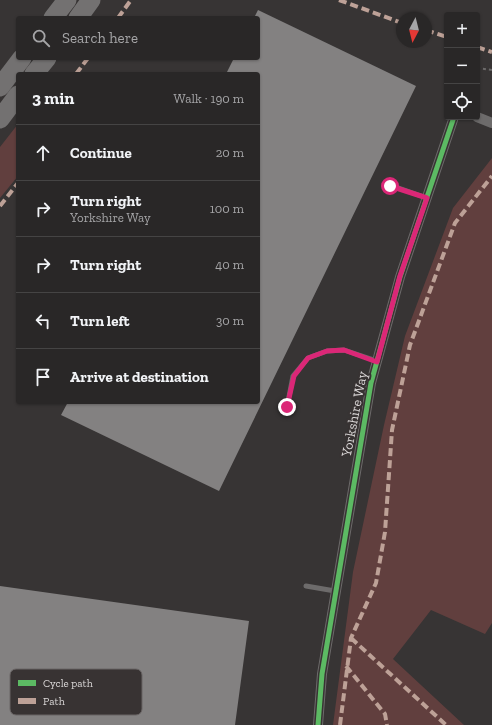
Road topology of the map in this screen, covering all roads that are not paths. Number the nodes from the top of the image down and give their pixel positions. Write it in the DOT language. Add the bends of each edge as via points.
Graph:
graph roads {
  1 [pos="66,0"];
  2 [pos="91,0"];
  3 [pos="54,16"];
  4 [pos="79,16"];
  5 [pos="20,60"];
  6 [pos="45,60"];
  7 [pos="36,72"];
  8 [pos="0,86"];
  9 [pos="16,98"];
  10 [pos="480,118"];
  11 [pos="0,119"];
  12 [pos="453,120"];
  13 [pos="492,122"];
  14 [pos="390,186"];
  15 [pos="427,198"];
  16 [pos="377,362"];
  17 [pos="287,407"];
  18 [pos="306,586"];
  19 [pos="335,591"];
  20 [pos="318,725"];
  1 -- 3 [label="highway"];
  2 -- 4 [label="highway"];
  5 -- 8 [label="highway"];
  6 -- 7 [label="highway"];
  9 -- 11 [label="highway"];
  10 -- 13 [label="street"];
  12 -- 15 [label="street, Yorkshire Way"];
  14 -- 15 [label="lane"];
  15 -- 16 [label="street, Yorkshire Way" via="400,276"];
  16 -- 17 [label="lane" via="344,350 327,351 308,358 294,376"];
  16 -- 19 [label="street, Yorkshire Way" via="371,383"];
  18 -- 19 [label="lane"];
  19 -- 20 [label="street, Yorkshire Way" via="322,674"];
}
